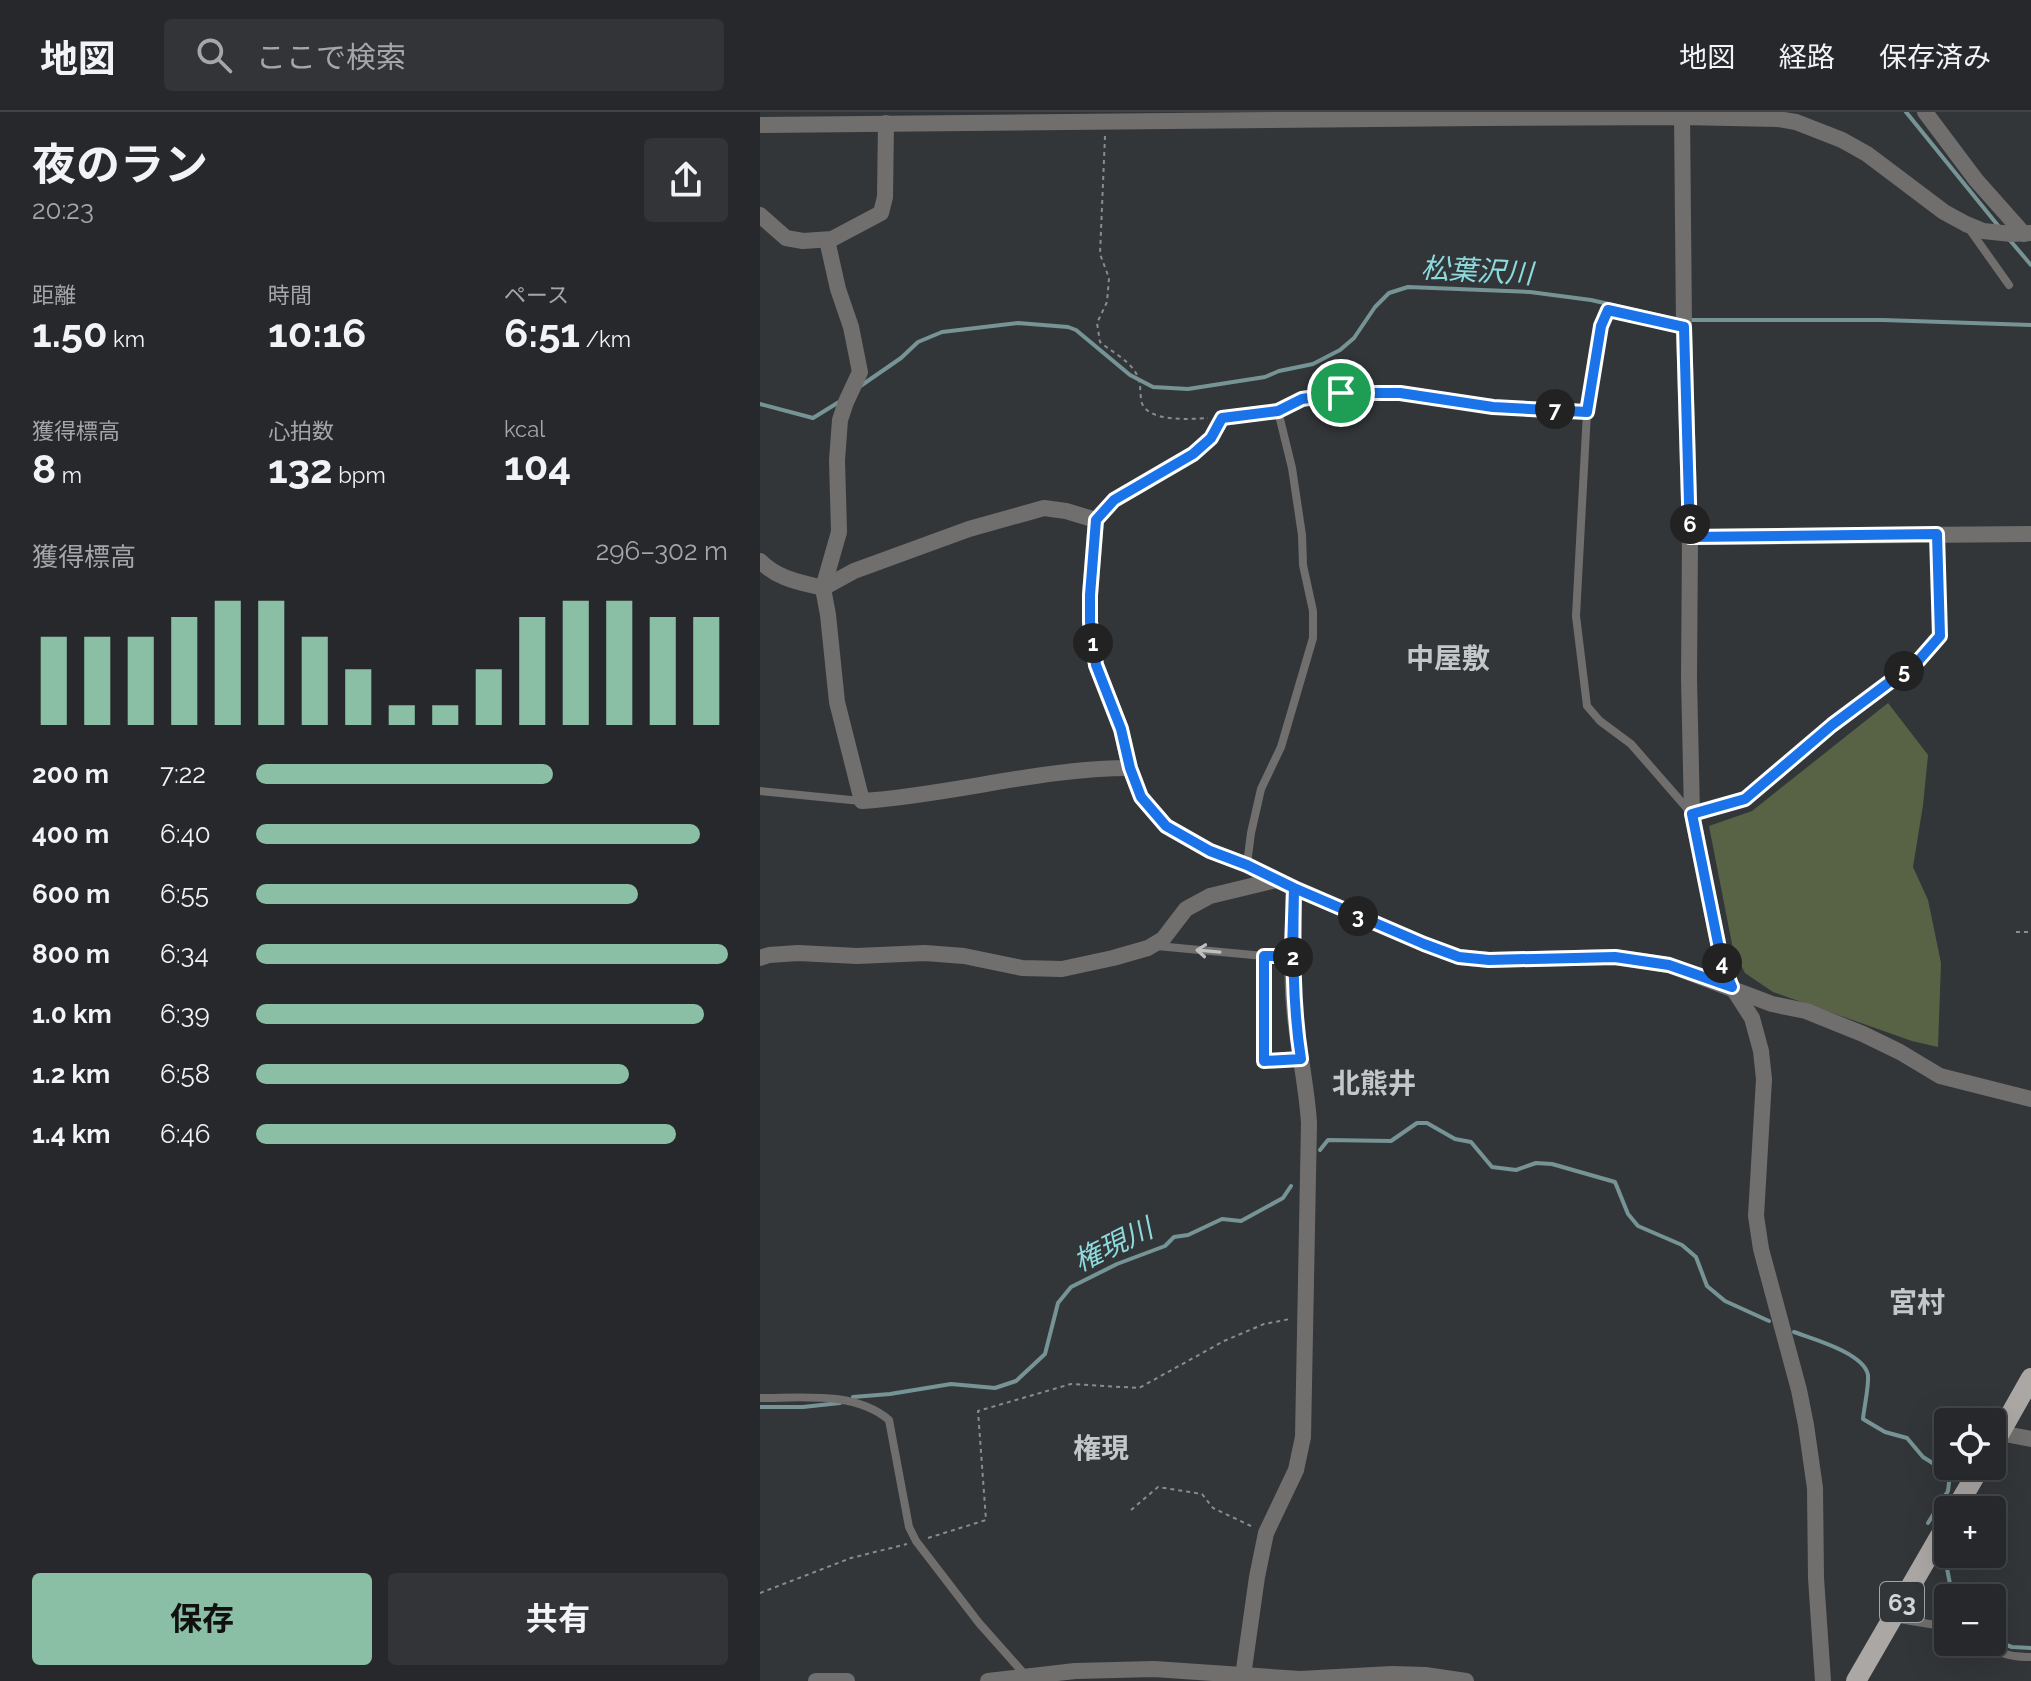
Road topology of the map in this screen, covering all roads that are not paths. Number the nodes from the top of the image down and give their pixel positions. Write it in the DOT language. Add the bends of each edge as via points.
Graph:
graph roads {
  1 [pos="1925,112"];
  2 [pos="1682,114"];
  3 [pos="1480,115"];
  4 [pos="986,118"];
  5 [pos="886,123"];
  6 [pos="760,125"];
  7 [pos="760,215"];
  8 [pos="1966,224"];
  9 [pos="2023,234"];
  10 [pos="827,240"];
  11 [pos="2009,285"];
  12 [pos="1684,327"];
  13 [pos="1278,411"];
  14 [pos="1587,412"];
  15 [pos="1096,520"];
  16 [pos="1937,534"];
  17 [pos="2031,534"];
  18 [pos="1690,537"];
  19 [pos="760,561"];
  20 [pos="823,588"];
  21 [pos="1130,768"];
  22 [pos="760,791"];
  23 [pos="862,801"];
  24 [pos="1692,814"];
  25 [pos="1247,865"];
  26 [pos="1276,880"];
  27 [pos="1294,888"];
  28 [pos="1152,945"];
  29 [pos="1264,956"];
  30 [pos="1293,956"];
  31 [pos="760,958"];
  32 [pos="1732,987"];
  33 [pos="1301,1059"];
  34 [pos="2031,1099"];
  35 [pos="2031,1378"];
  36 [pos="760,1398"];
  37 [pos="2006,1422"];
  38 [pos="2031,1439"];
  39 [pos="2006,1440"];
  40 [pos="1934,1546"];
  41 [pos="1892,1618"];
  42 [pos="1934,1625"];
  43 [pos="2006,1655"];
  44 [pos="2031,1657"];
  45 [pos="1243,1676"];
  46 [pos="1392,1678"];
  47 [pos="1027,1679"];
  48 [pos="816,1681"];
  49 [pos="847,1681"];
  50 [pos="988,1681"];
  51 [pos="1466,1681"];
  52 [pos="1823,1681"];
  53 [pos="1856,1681"];
  1 -- 9 [label="street"];
  2 -- 3 [label="street"];
  2 -- 8 [label="street" via="1778,119 1814,128 1867,154"];
  2 -- 12 [label="street"];
  3 -- 4 [label="street"];
  4 -- 5 [label="street"];
  5 -- 6 [label="street"];
  5 -- 10 [label="street" via="881,213"];
  7 -- 10 [label="street" via="786,238"];
  8 -- 9 [label="street"];
  8 -- 11 [label="lane"];
  10 -- 20 [label="street" via="860,372 840,420 839,532"];
  12 -- 14 [label="lane" via="1608,310"];
  12 -- 18 [label="street"];
  13 -- 14 [label="lane" via="1302,399 1341,393 1400,393 1493,407"];
  13 -- 15 [label="lane" via="1222,418 1193,454 1114,500"];
  13 -- 25 [label="lane" via="1292,468 1313,638 1281,747 1261,789"];
  14 -- 24 [label="lane" via="1576,616 1587,706 1631,744"];
  15 -- 20 [label="street" via="1044,508 969,529 854,571"];
  15 -- 21 [label="street" via="1090,622 1096,665"];
  16 -- 17 [label="street"];
  16 -- 18 [label="street"];
  16 -- 24 [label="lane" via="1940,636 1919,660 1745,799"];
  18 -- 24 [label="street"];
  19 -- 20 [label="street" via="771,572"];
  20 -- 23 [label="street" via="837,702"];
  21 -- 23 [label="street" via="1093,768"];
  21 -- 25 [label="street" via="1141,797 1166,826"];
  22 -- 23 [label="lane"];
  24 -- 32 [label="street" via="1722,963"];
  25 -- 26 [label="street"];
  26 -- 27 [label="street"];
  26 -- 28 [label="street" via="1210,896 1186,909"];
  27 -- 30 [label="street"];
  27 -- 32 [label="street" via="1459,957 1615,957 1669,965"];
  29 -- 28 [label="lane, one-way"];
  28 -- 31 [label="street" via="1062,969 925,953"];
  29 -- 30 [label="lane"];
  29 -- 33 [label="lane" via="1264,1061"];
  30 -- 33 [label="street"];
  32 -- 34 [label="street" via="1863,1034 1940,1076"];
  32 -- 52 [label="street" via="1752,1018 1761,1051 1756,1216 1806,1425 1815,1488"];
  33 -- 45 [label="street" via="1309,1123 1303,1437 1296,1470 1266,1533"];
  35 -- 37 [label="main road"];
  36 -- 47 [label="lane" via="842,1398 889,1420 916,1541"];
  38 -- 39 [label="street"];
  40 -- 41 [label="main road, 63"];
  41 -- 42 [label="lane"];
  41 -- 53 [label="main road, 63"];
  43 -- 44 [label="lane"];
  45 -- 46 [label="street"];
  45 -- 47 [label="street" via="1154,1669 1075,1671"];
  46 -- 51 [label="street" via="1425,1675"];
  47 -- 50 [label="street"];
  48 -- 49 [label="street"];
}
